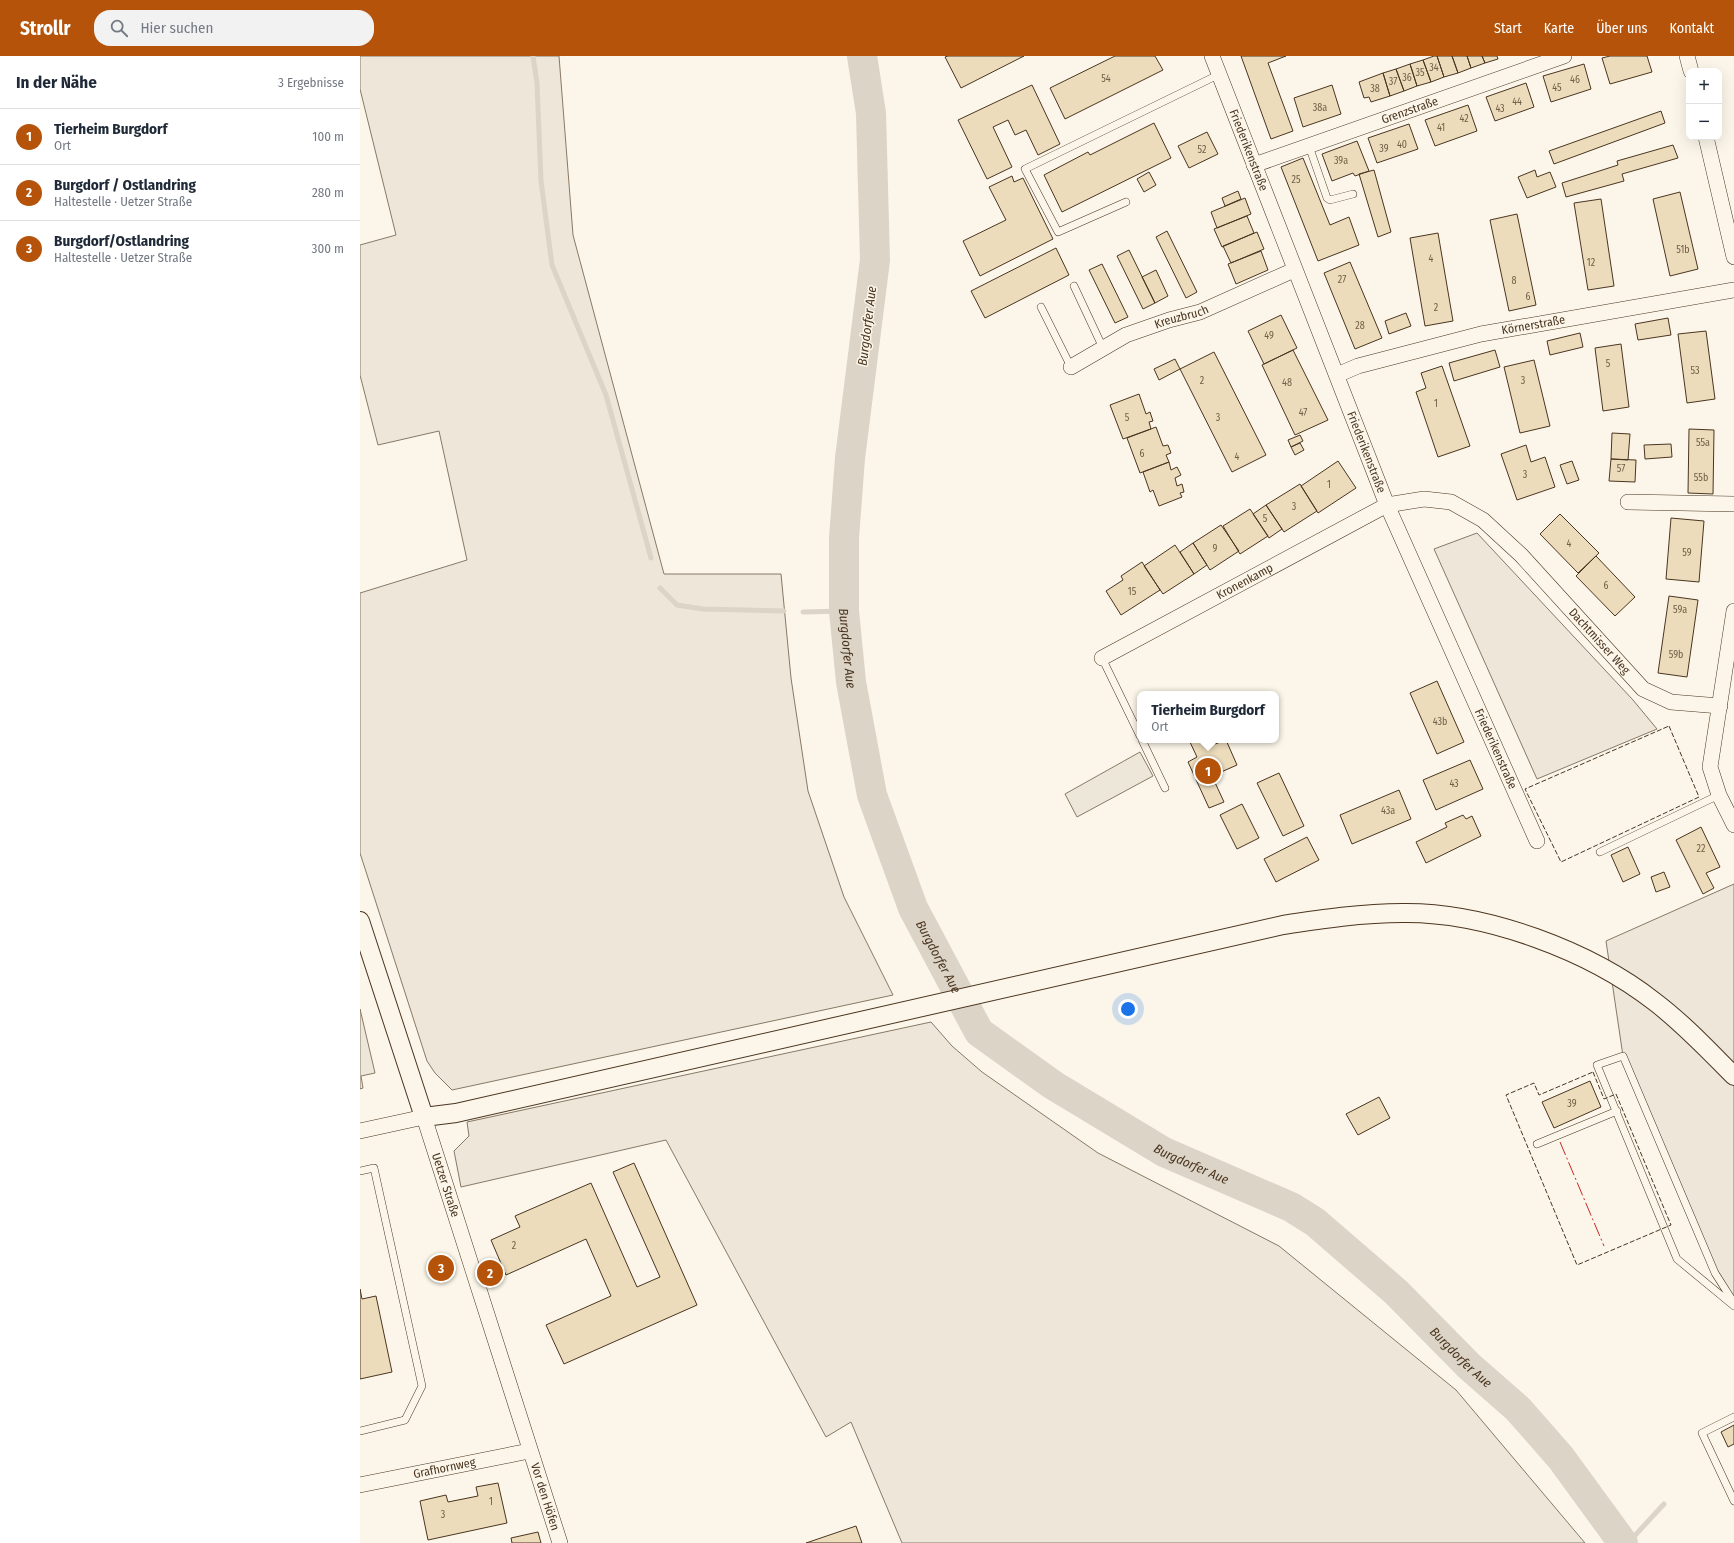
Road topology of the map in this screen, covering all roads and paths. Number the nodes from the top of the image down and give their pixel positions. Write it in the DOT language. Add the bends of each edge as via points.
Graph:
graph roads {
  1 [pos="1212,56"];
  2 [pos="1564,56"];
  3 [pos="1687,56"];
  4 [pos="1690,68"];
  5 [pos="1220,74"];
  6 [pos="1707,140"];
  7 [pos="1309,146"];
  8 [pos="1254,165"];
  9 [pos="1354,194"];
  10 [pos="1126,202"];
  11 [pos="1734,252"];
  12 [pos="1294,270"];
  13 [pos="1074,286"];
  14 [pos="1734,290"];
  15 [pos="1041,307"];
  16 [pos="1103,348"];
  17 [pos="1071,367"];
  18 [pos="1337,375"];
  19 [pos="1628,502"];
  20 [pos="1734,504"];
  21 [pos="1387,505"];
  22 [pos="1734,612"];
  23 [pos="1102,658"];
  24 [pos="1720,706"];
  25 [pos="1137,730"];
  26 [pos="1143,743"];
  27 [pos="1165,788"];
  28 [pos="1719,795"];
  29 [pos="1734,825"];
  30 [pos="1537,841"];
  31 [pos="1600,852"];
  32 [pos="360,921"];
  33 [pos="1734,1076"];
  34 [pos="1617,1111"];
  35 [pos="424,1117"];
  36 [pos="360,1131"];
  37 [pos="1537,1144"];
  38 [pos="360,1171"];
  39 [pos="1734,1305"];
  40 [pos="1734,1417"];
  41 [pos="360,1430"];
  42 [pos="529,1450"];
  43 [pos="360,1485"];
  44 [pos="1734,1501"];
  45 [pos="560,1543"];
  1 -- 5 [label="street, Friederikenstraße"];
  2 -- 7 [label="street, Grenzstraße"];
  3 -- 4 [label="street"];
  5 -- 8 [label="street, Friederikenstraße"];
  5 -- 10 [label="lane" via="1025,169 1058,232"];
  6 -- 11 [label="street"];
  7 -- 8 [label="street, Grenzstraße"];
  7 -- 9 [label="lane" via="1327,198 1330,200"];
  8 -- 12 [label="street, Friederikenstraße"];
  12 -- 16 [label="street, Kreuzbruch" via="1200,312 1126,335"];
  12 -- 18 [label="street, Friederikenstraße"];
  13 -- 16 [label="lane"];
  14 -- 18 [label="street, Körnerstraße" via="1481,334 1358,366"];
  15 -- 17 [label="lane"];
  16 -- 17 [label="street, Kreuzbruch"];
  18 -- 21 [label="street, Friederikenstraße"];
  19 -- 20 [label="street"];
  21 -- 23 [label="street, Kronenkamp"];
  21 -- 24 [label="street, Dachtmisser Weg" via="1424,499 1451,502 1483,520 1521,555 1643,689 1671,702"];
  21 -- 30 [label="street, Friederikenstraße"];
  22 -- 24 [label="street"];
  23 -- 25 [label="lane"];
  24 -- 28 [label="street" via="1710,767"];
  26 -- 27 [label="lane"];
  28 -- 29 [label="street"];
  28 -- 31 [label="lane"];
  32 -- 35 [label="street, Uetzer Straße"];
  33 -- 35 [label="street" via="1695,1036 1655,1001 1596,964 1545,942 1495,926 1449,916 1403,913 1341,916 1282,924 456,1113"];
  34 -- 37 [label="lane"];
  34 -- 39 [label="lane" via="1678,1259"];
  34 -- 39 [label="lane" via="1597,1065 1623,1056 1715,1273"];
  35 -- 36 [label="street"];
  35 -- 42 [label="street, Uetzer Straße"];
  38 -- 41 [label="lane" via="374,1168 422,1386 405,1420"];
  40 -- 44 [label="lane" via="1702,1433"];
  42 -- 43 [label="street, Grafhornweg"];
  42 -- 45 [label="street, Vor den Höfen"];
}
